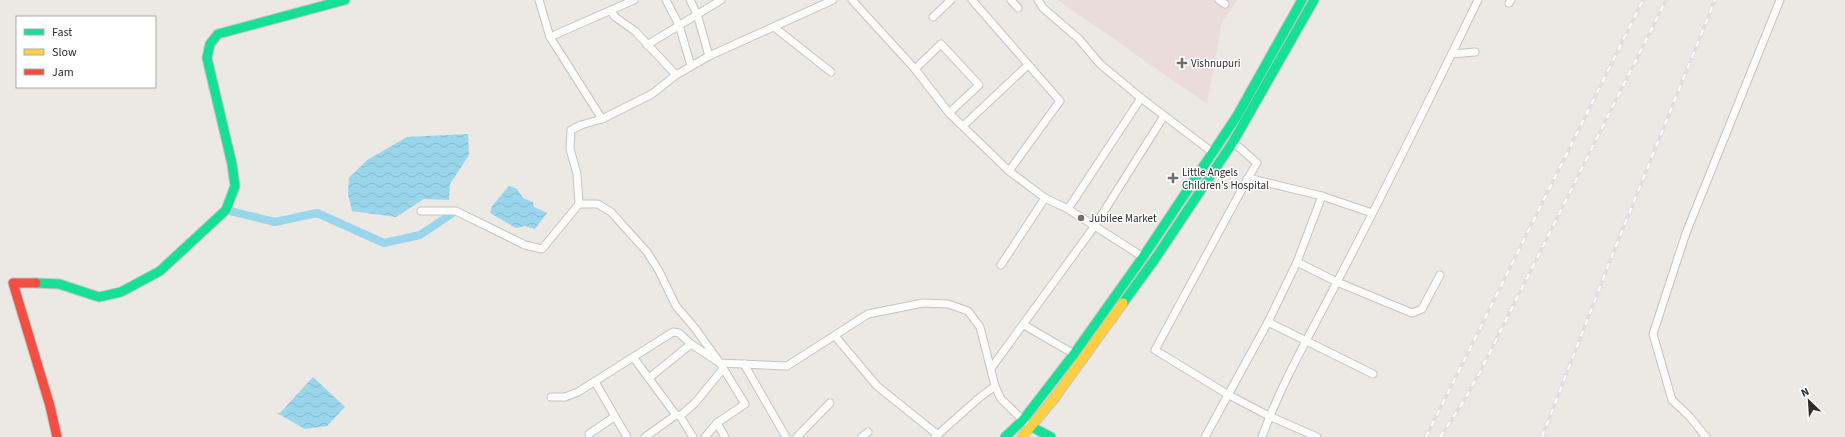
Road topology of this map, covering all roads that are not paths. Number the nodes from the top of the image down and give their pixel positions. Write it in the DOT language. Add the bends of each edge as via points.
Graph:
graph roads {
  1 [pos="345,0"];
  2 [pos="539,0"];
  3 [pos="634,0"];
  4 [pos="666,0"];
  5 [pos="690,0"];
  6 [pos="720,0"];
  7 [pos="833,0"];
  8 [pos="852,0"];
  9 [pos="951,0"];
  10 [pos="972,0"];
  11 [pos="1011,0"];
  12 [pos="1038,0"];
  13 [pos="1302,0"];
  14 [pos="1314,0"];
  15 [pos="1478,0"];
  16 [pos="1780,0"];
  17 [pos="1018,8"];
  18 [pos="611,11"];
  19 [pos="697,14"];
  20 [pos="933,17"];
  21 [pos="679,25"];
  22 [pos="774,27"];
  23 [pos="550,36"];
  24 [pos="647,45"];
  25 [pos="1475,52"];
  26 [pos="1452,54"];
  27 [pos="709,56"];
  28 [pos="1028,65"];
  29 [pos="691,66"];
  30 [pos="915,70"];
  31 [pos="831,72"];
  32 [pos="676,76"];
  33 [pos="1141,98"];
  34 [pos="949,113"];
  35 [pos="1164,116"];
  36 [pos="602,119"];
  37 [pos="962,126"];
  38 [pos="1233,142"];
  39 [pos="1212,152"];
  40 [pos="1009,170"];
  41 [pos="1248,178"];
  42 [pos="1322,196"];
  43 [pos="1045,198"];
  44 [pos="579,204"];
  45 [pos="1068,209"];
  46 [pos="421,211"];
  47 [pos="1372,213"];
  48 [pos="1094,227"];
  49 [pos="1143,257"];
  50 [pos="1297,262"];
  51 [pos="1001,265"];
  52 [pos="1440,275"];
  53 [pos="1337,282"];
  54 [pos="1268,322"];
  55 [pos="1024,325"];
  56 [pos="835,336"];
  57 [pos="1305,341"];
  58 [pos="691,344"];
  59 [pos="1074,354"];
  60 [pos="634,357"];
  61 [pos="744,364"];
  62 [pos="721,367"];
  63 [pos="992,367"];
  64 [pos="1373,374"];
  65 [pos="649,378"];
  66 [pos="595,382"];
  67 [pos="995,386"];
  68 [pos="1227,394"];
  69 [pos="551,397"];
  70 [pos="830,403"];
  71 [pos="678,416"];
  72 [pos="1269,416"];
  73 [pos="614,417"];
  74 [pos="1023,420"];
  75 [pos="717,423"];
  76 [pos="1032,427"];
  77 [pos="868,432"];
  78 [pos="589,434"];
  79 [pos="936,436"];
  80 [pos="1314,436"];
  81 [pos="57,437"];
  82 [pos="627,437"];
  83 [pos="645,437"];
  84 [pos="693,437"];
  85 [pos="705,437"];
  86 [pos="725,437"];
  87 [pos="786,437"];
  88 [pos="797,437"];
  89 [pos="862,437"];
  90 [pos="1005,437"];
  91 [pos="1022,437"];
  92 [pos="1036,437"];
  93 [pos="1051,437"];
  94 [pos="1205,437"];
  95 [pos="1262,437"];
  96 [pos="1706,437"];
  1 -- 81 [label="main road" via="218,34 212,40 206,58 232,164 234,186 226,210 160,271 121,292 99,297 59,284 13,284"];
  2 -- 23 [label="street"];
  3 -- 18 [label="street"];
  4 -- 21 [label="street"];
  5 -- 19 [label="street"];
  6 -- 19 [label="street"];
  7 -- 22 [label="street"];
  8 -- 30 [label="street"];
  9 -- 20 [label="street"];
  10 -- 28 [label="street"];
  11 -- 17 [label="street"];
  12 -- 33 [label="street" via="1043,8 1079,38 1100,64"];
  13 -- 39 [label="main road" via="1237,116"];
  14 -- 38 [label="main road"];
  15 -- 26 [label="street"];
  16 -- 96 [label="street" via="1686,233 1653,334 1672,400"];
  18 -- 23 [label="street"];
  18 -- 24 [label="street"];
  19 -- 21 [label="street"];
  19 -- 27 [label="street"];
  21 -- 24 [label="street"];
  21 -- 29 [label="street"];
  22 -- 27 [label="street"];
  22 -- 31 [label="street"];
  23 -- 36 [label="street"];
  24 -- 32 [label="street"];
  25 -- 26 [label="street"];
  26 -- 47 [label="street"];
  27 -- 29 [label="street"];
  28 -- 37 [label="street"];
  28 -- 40 [label="street" via="1060,102"];
  29 -- 32 [label="street"];
  30 -- 34 [label="street"];
  30 -- 34 [label="street" via="941,44 979,85"];
  32 -- 36 [label="street" via="652,94"];
  33 -- 35 [label="street"];
  33 -- 45 [label="street"];
  34 -- 37 [label="street"];
  35 -- 39 [label="street"];
  35 -- 48 [label="street"];
  36 -- 44 [label="street" via="581,124 571,130 570,149 577,174"];
  37 -- 40 [label="street"];
  38 -- 41 [label="street" via="1257,163"];
  38 -- 76 [label="main road" via="1155,259"];
  39 -- 49 [label="main road"];
  40 -- 43 [label="street"];
  41 -- 42 [label="street"];
  41 -- 68 [label="street" via="1155,350"];
  42 -- 47 [label="street"];
  42 -- 50 [label="street"];
  43 -- 45 [label="street"];
  43 -- 51 [label="street"];
  44 -- 46 [label="street" via="542,249 525,245 456,211"];
  44 -- 62 [label="street" via="598,204 611,212 647,252 676,306 694,327"];
  45 -- 48 [label="street"];
  47 -- 53 [label="street"];
  48 -- 49 [label="street"];
  48 -- 55 [label="street"];
  49 -- 59 [label="main road"];
  50 -- 53 [label="street"];
  50 -- 54 [label="street"];
  52 -- 53 [label="street" via="1422,309 1412,313"];
  53 -- 57 [label="street"];
  54 -- 57 [label="street"];
  54 -- 68 [label="street"];
  55 -- 59 [label="street"];
  55 -- 63 [label="street"];
  56 -- 61 [label="street" via="787,366"];
  56 -- 63 [label="street" via="868,314 923,303 948,304 968,311 980,327"];
  56 -- 79 [label="street" via="877,386"];
  57 -- 64 [label="street"];
  57 -- 72 [label="street"];
  58 -- 60 [label="street" via="679,333 673,332"];
  58 -- 62 [label="street"];
  58 -- 65 [label="street"];
  59 -- 74 [label="main road"];
  60 -- 65 [label="street"];
  60 -- 66 [label="street"];
  61 -- 62 [label="street"];
  61 -- 87 [label="street"];
  62 -- 71 [label="street" via="696,403"];
  62 -- 75 [label="street" via="745,404"];
  63 -- 67 [label="street"];
  65 -- 71 [label="street"];
  66 -- 69 [label="street" via="565,396"];
  66 -- 73 [label="street"];
  67 -- 74 [label="street" via="1001,399"];
  67 -- 79 [label="street"];
  68 -- 72 [label="street"];
  68 -- 94 [label="street"];
  70 -- 88 [label="street"];
  71 -- 83 [label="street"];
  71 -- 84 [label="street"];
  72 -- 80 [label="street"];
  72 -- 95 [label="street"];
  73 -- 78 [label="street"];
  73 -- 82 [label="street"];
  74 -- 76 [label="street"];
  74 -- 90 [label="main road"];
  75 -- 85 [label="street"];
  75 -- 86 [label="street"];
  76 -- 91 [label="main road"];
  76 -- 92 [label="main road"];
  76 -- 93 [label="main road"];
  77 -- 89 [label="street"];
}
